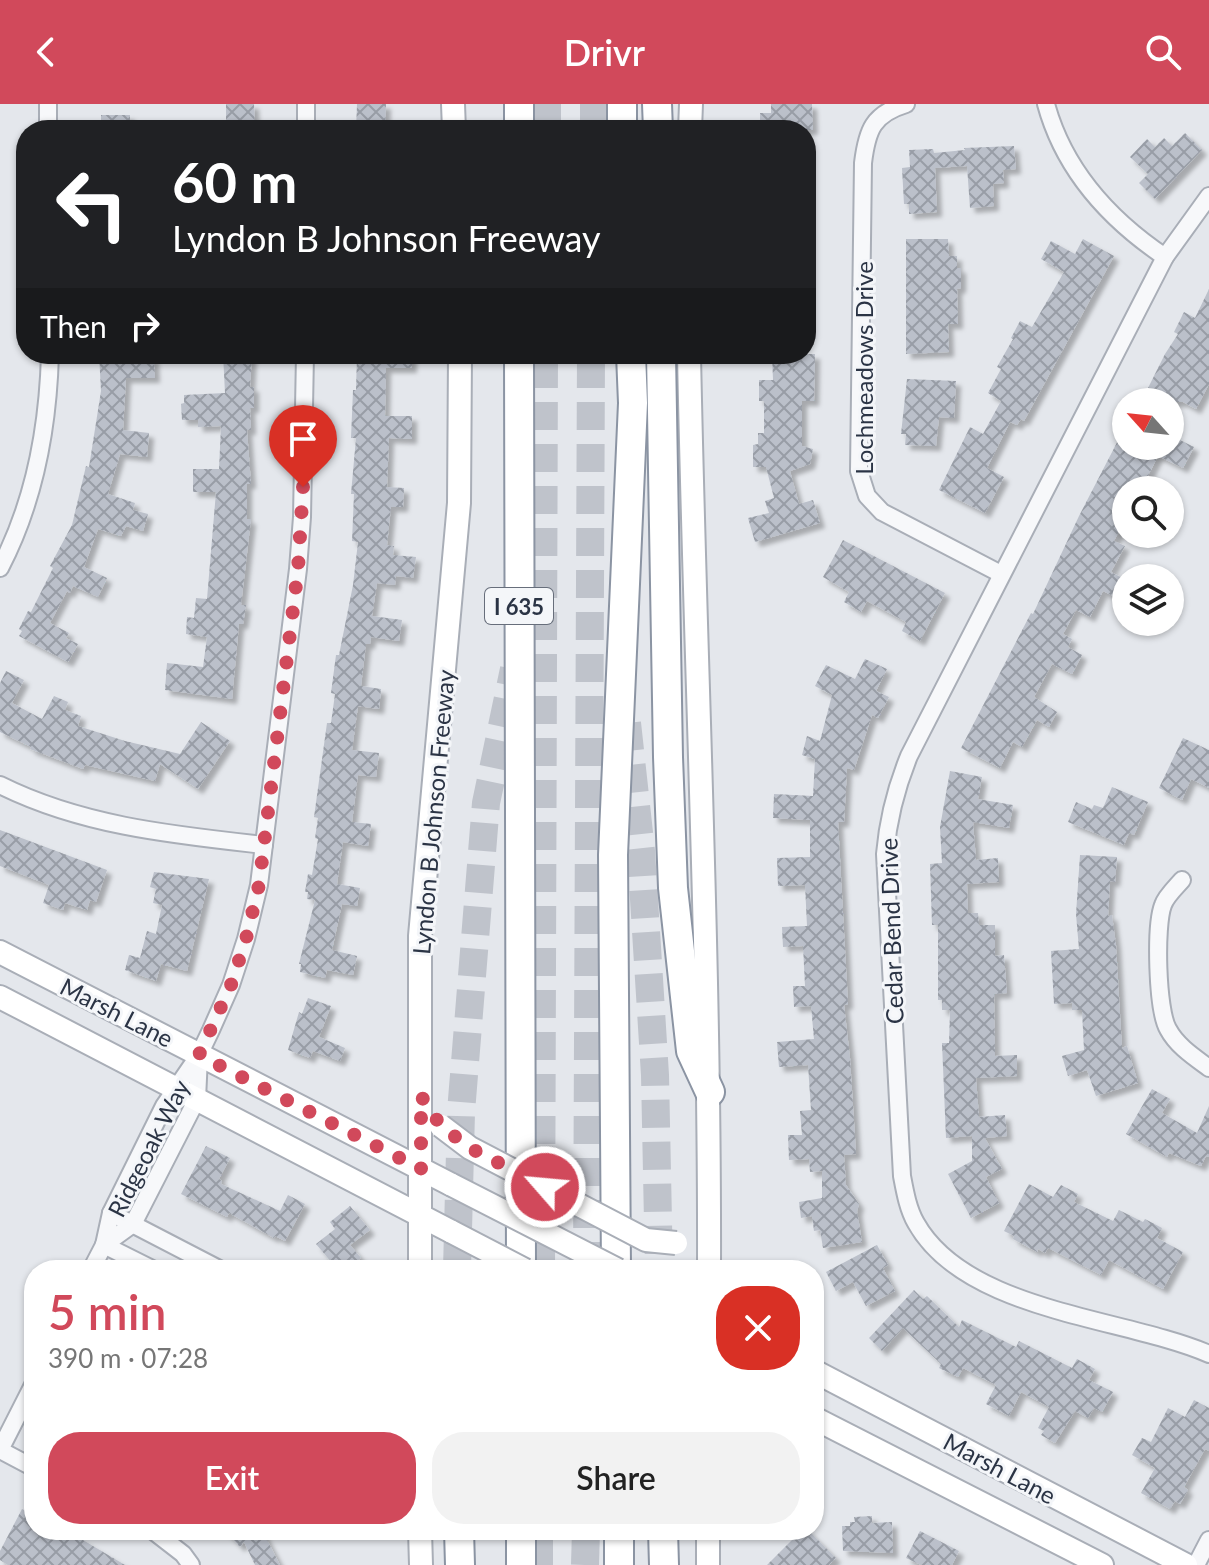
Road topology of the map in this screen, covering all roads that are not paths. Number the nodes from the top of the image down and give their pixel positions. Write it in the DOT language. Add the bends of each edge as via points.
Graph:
graph roads {
  1 [pos="906,104"];
  2 [pos="1046,104"];
  3 [pos="1209,196"];
  4 [pos="1165,257"];
  5 [pos="50,364"];
  6 [pos="305,364"];
  7 [pos="460,364"];
  8 [pos="519,364"];
  9 [pos="631,364"];
  10 [pos="661,364"];
  11 [pos="689,364"];
  12 [pos="0,568"];
  13 [pos="1001,574"];
  14 [pos="0,785"];
  15 [pos="264,845"];
  16 [pos="1182,880"];
  17 [pos="0,952"];
  18 [pos="0,997"];
  19 [pos="199,1055"];
  20 [pos="1209,1068"];
  21 [pos="176,1089"];
  22 [pos="710,1092"];
  23 [pos="421,1096"];
  24 [pos="197,1099"];
  25 [pos="421,1169"];
  26 [pos="111,1213"];
  27 [pos="709,1214"];
  28 [pos="421,1216"];
  29 [pos="133,1224"];
  30 [pos="104,1245"];
  31 [pos="96,1260"];
  32 [pos="134,1260"];
  33 [pos="202,1260"];
  34 [pos="420,1260"];
  35 [pos="504,1260"];
  36 [pos="523,1260"];
  37 [pos="598,1260"];
  38 [pos="617,1260"];
  39 [pos="709,1260"];
  40 [pos="1209,1354"];
  41 [pos="824,1376"];
  42 [pos="24,1403"];
  43 [pos="824,1423"];
  44 [pos="0,1450"];
  45 [pos="24,1463"];
  46 [pos="165,1540"];
  47 [pos="420,1540"];
  48 [pos="459,1540"];
  49 [pos="521,1540"];
  50 [pos="619,1540"];
  51 [pos="663,1540"];
  52 [pos="708,1540"];
  53 [pos="1209,1540"];
  54 [pos="191,1565"];
  55 [pos="421,1565"];
  56 [pos="460,1565"];
  57 [pos="521,1565"];
  58 [pos="619,1565"];
  59 [pos="664,1565"];
  60 [pos="708,1565"];
  61 [pos="1102,1565"];
  62 [pos="1186,1565"];
  63 [pos="1196,1565"];
  1 -- 13 [label="street, Lochmeadows Drive" via="876,118 863,163 859,471 867,496 882,512"];
  2 -- 4 [label="street" via="1087,188 1123,227"];
  3 -- 4 [label="street, Cedar Bend Drive"];
  4 -- 13 [label="street, Cedar Bend Drive"];
  5 -- 12 [label="street" via="38,469"];
  6 -- 15 [label="street, Ridgeoak Way" via="301,530"];
  7 -- 23 [label="main road, Lyndon B Johnson Freeway" via="459,503 420,936"];
  8 -- 36 [label="highway, I 635"];
  9 -- 38 [label="highway" via="613,855"];
  10 -- 22 [label="highway" via="673,888 691,1051"];
  11 -- 22 [label="main road"];
  13 -- 40 [label="street, Cedar Bend Drive" via="909,756 888,822 889,931 902,1176 908,1202 933,1245 959,1269 996,1288"];
  14 -- 15 [label="street" via="85,817"];
  15 -- 19 [label="street, Ridgeoak Way" via="246,939"];
  16 -- 20 [label="street" via="1163,903 1157,932 1161,1005 1167,1029"];
  17 -- 19 [label="main road, Marsh Lane"];
  18 -- 21 [label="main road, Marsh Lane"];
  19 -- 21 [label="street, Ridgeoak Way"];
  19 -- 24 [label="street, Ridgeoak Way"];
  19 -- 25 [label="main road, Marsh Lane"];
  21 -- 24 [label="main road, Marsh Lane"];
  21 -- 26 [label="street, Ridgeoak Way"];
  22 -- 27 [label="main road"];
  23 -- 25 [label="main road, Lyndon B Johnson Freeway"];
  23 -- 27 [label="main road, bridge" via="441,1126 470,1148 646,1240 676,1243 695,1238"];
  24 -- 28 [label="main road, Marsh Lane"];
  24 -- 29 [label="street, Ridgeoak Way"];
  25 -- 28 [label="main road, Lyndon B Johnson Freeway"];
  25 -- 37 [label="main road, Marsh Lane, bridge"];
  26 -- 29 [label="street"];
  26 -- 30 [label="street, Ridgeoak Way"];
  27 -- 39 [label="main road"];
  28 -- 34 [label="main road, Lyndon B Johnson Freeway"];
  28 -- 35 [label="main road, Marsh Lane, bridge"];
  29 -- 30 [label="street, Ridgeoak Way"];
  29 -- 33 [label="street"];
  30 -- 31 [label="street, Ridgeoak Way"];
  30 -- 32 [label="street"];
  41 -- 62 [label="main road, Marsh Lane"];
  42 -- 44 [label="street"];
  43 -- 61 [label="main road, Marsh Lane"];
  44 -- 45 [label="street"];
  46 -- 54 [label="street"];
  47 -- 55 [label="main road"];
  48 -- 56 [label="highway"];
  49 -- 57 [label="highway"];
  50 -- 58 [label="highway"];
  51 -- 59 [label="highway"];
  52 -- 60 [label="main road"];
  53 -- 63 [label="street"];
}
